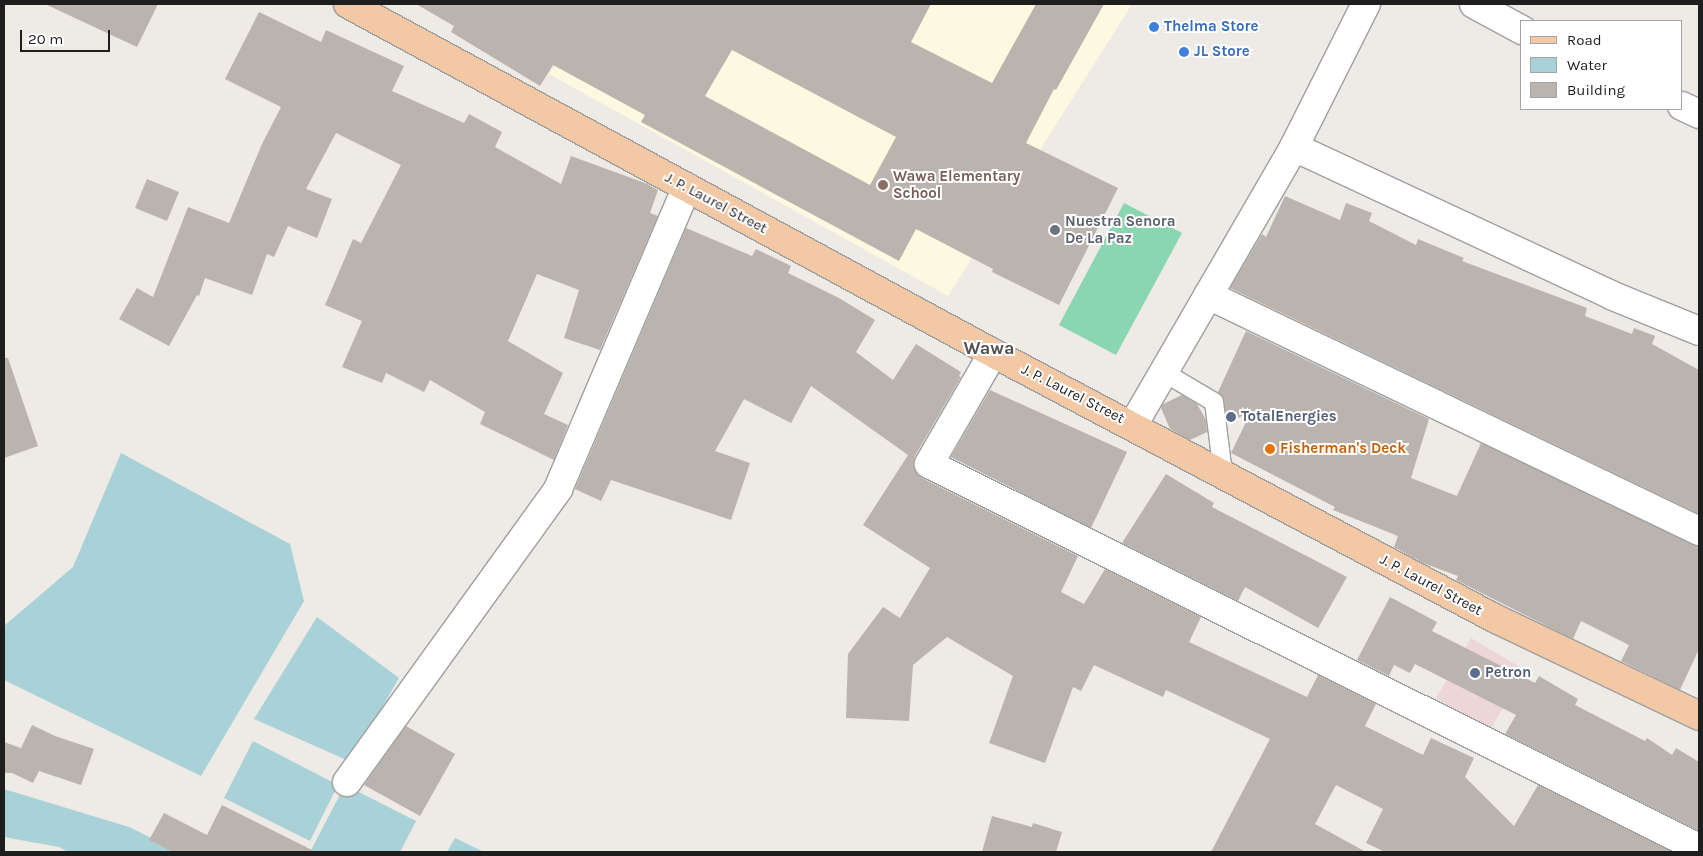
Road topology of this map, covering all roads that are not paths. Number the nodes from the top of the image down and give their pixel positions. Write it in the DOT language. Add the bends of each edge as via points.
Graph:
graph roads {
  1 [pos="348,4"];
  2 [pos="1366,4"];
  3 [pos="1474,4"];
  4 [pos="1520,29"];
  5 [pos="1683,106"];
  6 [pos="1699,114"];
  7 [pos="1294,147"];
  8 [pos="686,187"];
  9 [pos="1208,296"];
  10 [pos="1699,331"];
  11 [pos="993,352"];
  12 [pos="1165,373"];
  13 [pos="1133,425"];
  14 [pos="1223,473"];
  15 [pos="1699,531"];
  16 [pos="1699,716"];
  17 [pos="347,782"];
  18 [pos="1699,848"];
  1 -- 8 [label="main road, J. P. Laurel Street"];
  2 -- 7 [label="street"];
  3 -- 4 [label="street"];
  5 -- 6 [label="street"];
  7 -- 9 [label="street"];
  7 -- 10 [label="street" via="1614,296"];
  8 -- 11 [label="main road, J. P. Laurel Street"];
  8 -- 17 [label="street" via="558,489"];
  9 -- 12 [label="street"];
  9 -- 15 [label="street"];
  11 -- 13 [label="main road, J. P. Laurel Street"];
  11 -- 18 [label="street" via="929,464"];
  12 -- 13 [label="street"];
  12 -- 14 [label="lane" via="1214,402"];
  13 -- 14 [label="main road, J. P. Laurel Street"];
  14 -- 16 [label="main road, J. P. Laurel Street" via="1496,619"];
}
